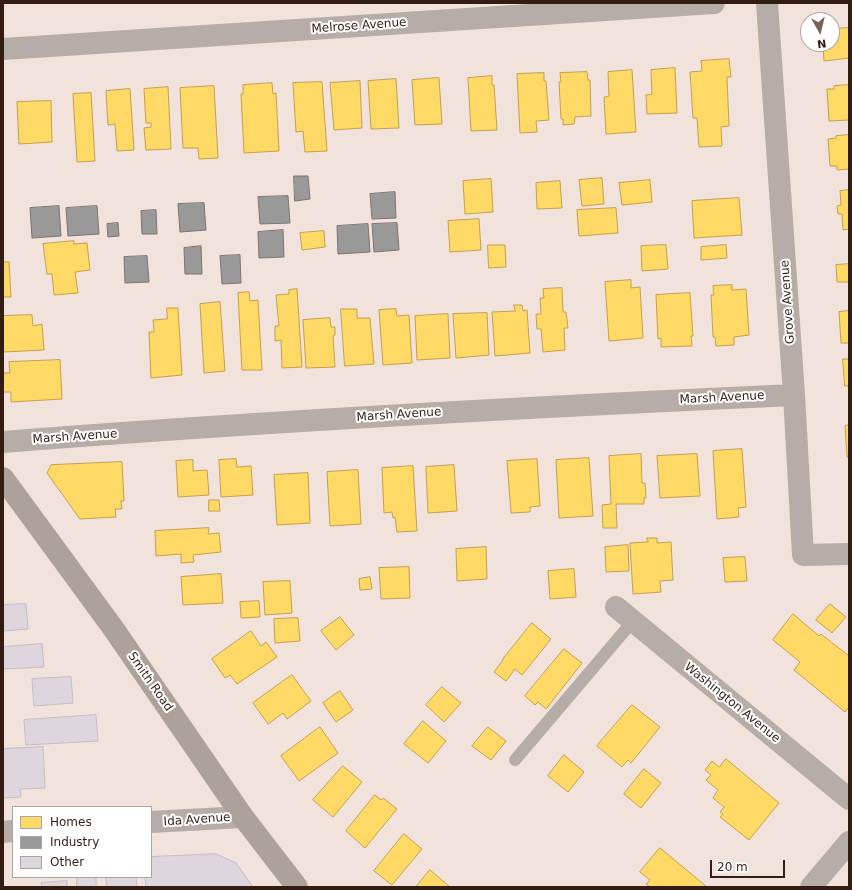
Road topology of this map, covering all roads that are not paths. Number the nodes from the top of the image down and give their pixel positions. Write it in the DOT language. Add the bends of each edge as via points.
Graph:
graph roads {
  1 [pos="714,3"];
  2 [pos="767,3"];
  3 [pos="3,49"];
  4 [pos="794,394"];
  5 [pos="3,442"];
  6 [pos="3,478"];
  7 [pos="849,554"];
  8 [pos="616,607"];
  9 [pos="634,621"];
  10 [pos="515,760"];
  11 [pos="849,799"];
  12 [pos="243,817"];
  13 [pos="152,822"];
  14 [pos="849,842"];
  15 [pos="297,887"];
  16 [pos="811,887"];
  1 -- 3 [label="street, Melrose Avenue"];
  2 -- 4 [label="street, Grove Avenue"];
  4 -- 5 [label="street, Marsh Avenue" via="531,407"];
  4 -- 7 [label="street, Grove Avenue" via="803,555"];
  6 -- 12 [label="main road, Smith Road" via="113,628"];
  8 -- 9 [label="street, Washington Avenue"];
  9 -- 10 [label="lane"];
  9 -- 11 [label="street, Washington Avenue"];
  12 -- 13 [label="street, Ida Avenue"];
  12 -- 15 [label="main road, Smith Road"];
  14 -- 16 [label="street"];
}
